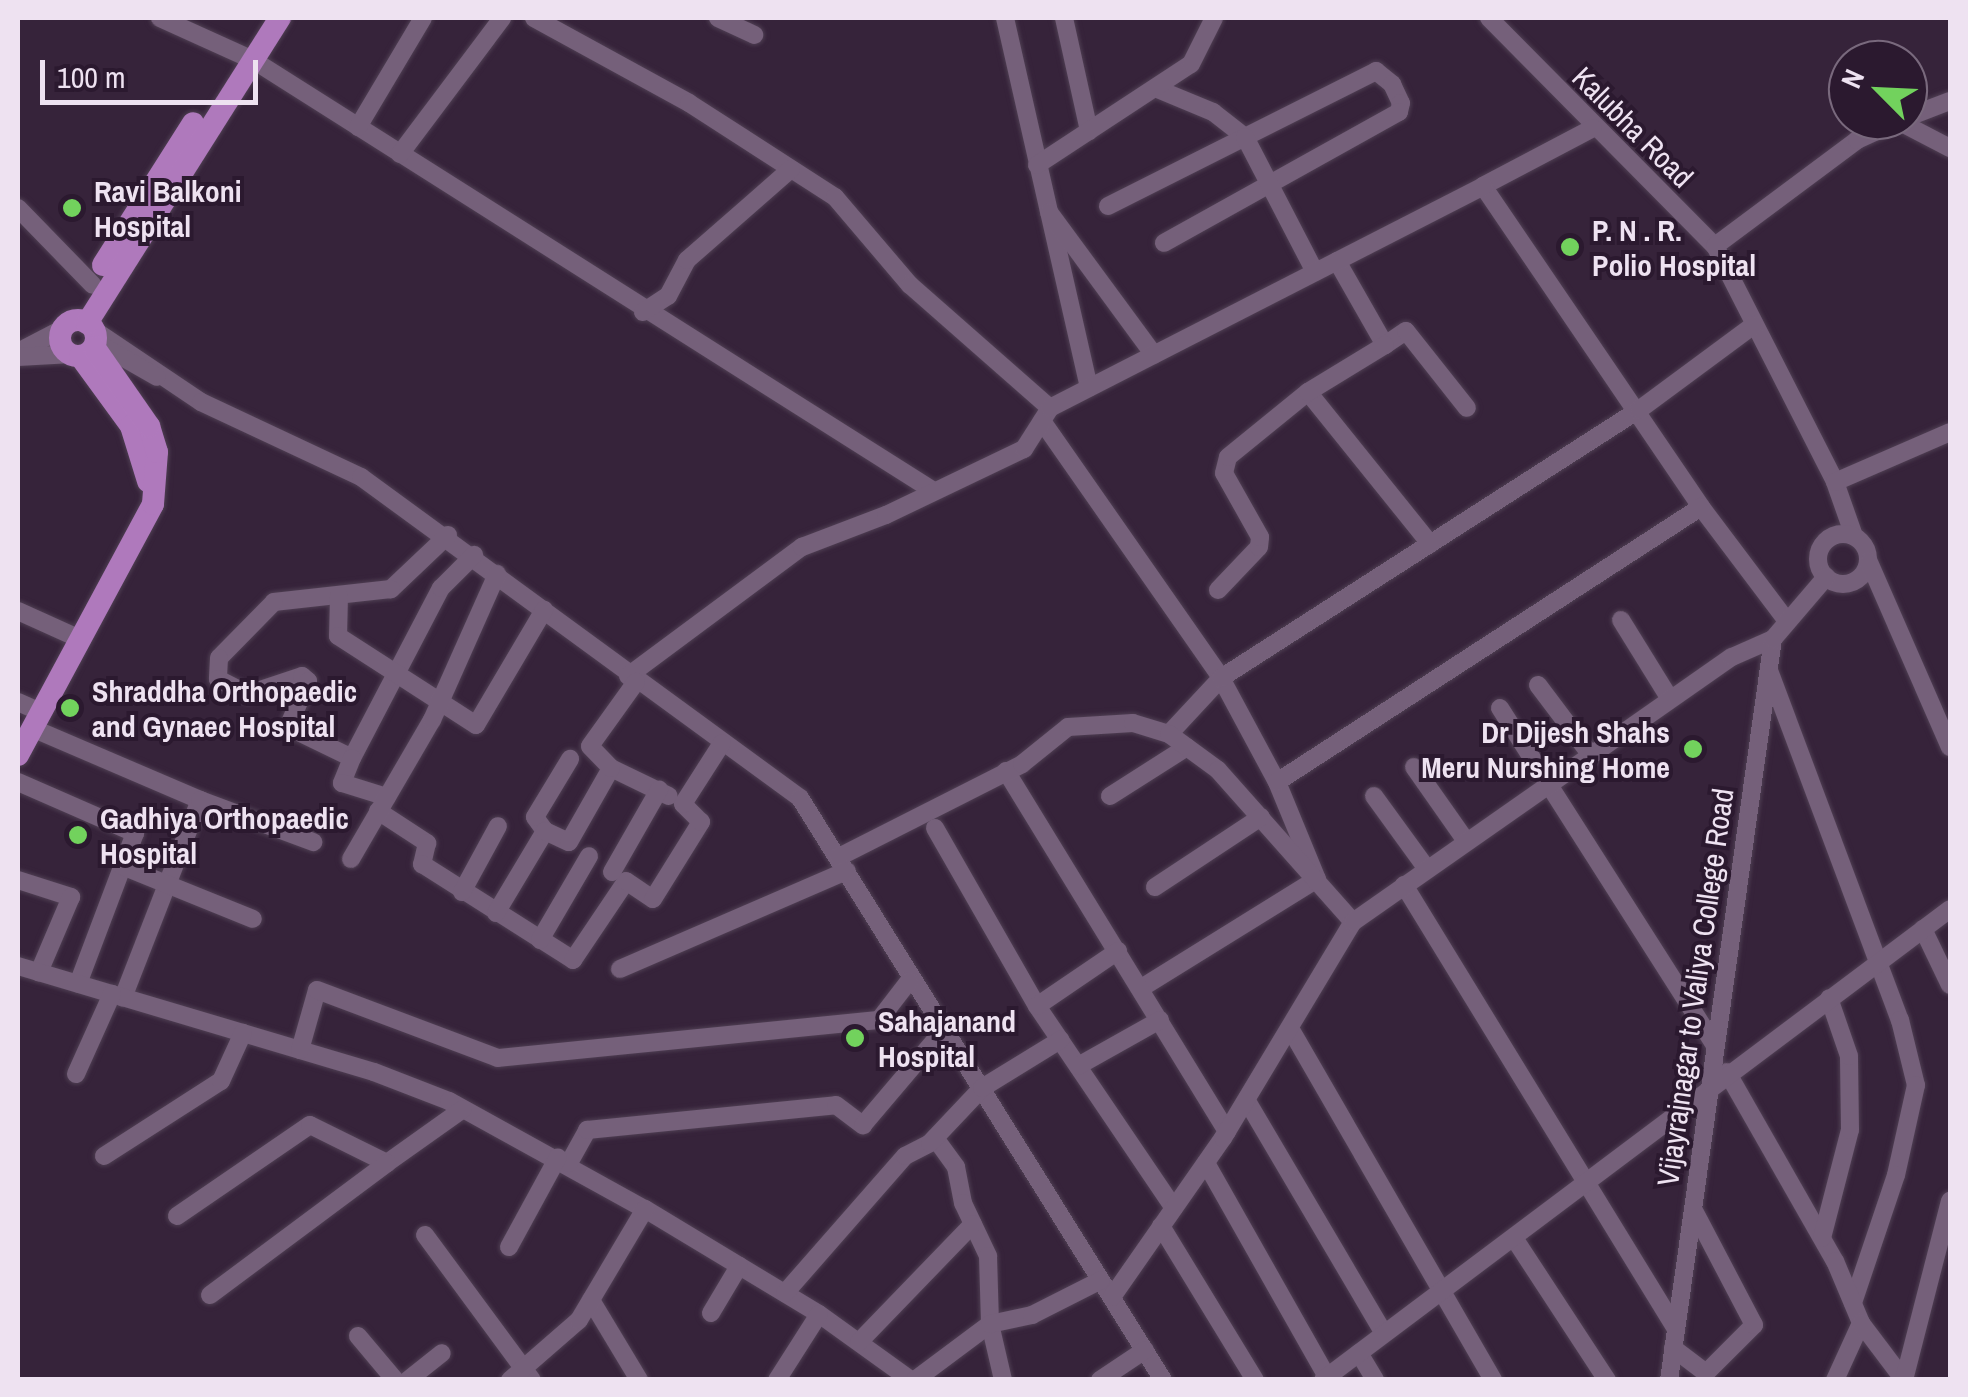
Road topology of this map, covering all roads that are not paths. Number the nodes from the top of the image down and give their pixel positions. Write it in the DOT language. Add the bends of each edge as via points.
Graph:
graph roads {
  1 [pos="160,18"];
  2 [pos="263,18"];
  3 [pos="280,18"];
  4 [pos="424,18"];
  5 [pos="502,18"];
  6 [pos="534,18"];
  7 [pos="718,18"];
  8 [pos="1005,18"];
  9 [pos="1064,18"];
  10 [pos="1190,18"];
  11 [pos="1489,18"];
  12 [pos="1212,21"];
  13 [pos="754,35"];
  14 [pos="246,57"];
  15 [pos="1154,88"];
  16 [pos="358,127"];
  17 [pos="1593,128"];
  18 [pos="1089,131"];
  19 [pos="1928,135"];
  20 [pos="1244,137"];
  21 [pos="1857,140"];
  22 [pos="1950,148"];
  23 [pos="400,154"];
  24 [pos="1037,165"];
  25 [pos="791,169"];
  26 [pos="1271,185"];
  27 [pos="1482,186"];
  28 [pos="1108,206"];
  29 [pos="18,208"];
  30 [pos="1046,208"];
  31 [pos="1164,243"];
  32 [pos="1715,246"];
  33 [pos="1337,261"];
  34 [pos="1315,272"];
  35 [pos="93,285"];
  36 [pos="643,312"];
  37 [pos="1754,324"];
  38 [pos="82,338"];
  39 [pos="1385,345"];
  40 [pos="1154,354"];
  41 [pos="18,355"];
  42 [pos="1088,388"];
  43 [pos="1308,392"];
  44 [pos="1467,408"];
  45 [pos="1639,410"];
  46 [pos="1046,414"];
  47 [pos="1950,432"];
  48 [pos="1837,488"];
  49 [pos="932,490"];
  50 [pos="1701,507"];
  51 [pos="448,535"];
  52 [pos="1834,535"];
  53 [pos="1854,536"];
  54 [pos="1430,544"];
  55 [pos="474,556"];
  56 [pos="1868,562"];
  57 [pos="1822,568"];
  58 [pos="497,574"];
  59 [pos="1854,582"];
  60 [pos="1218,590"];
  61 [pos="339,596"];
  62 [pos="544,610"];
  63 [pos="18,611"];
  64 [pos="1894,614"];
  65 [pos="1791,615"];
  66 [pos="1621,620"];
  67 [pos="80,639"];
  68 [pos="1773,639"];
  69 [pos="1768,669"];
  70 [pos="396,674"];
  71 [pos="1220,678"];
  72 [pos="632,679"];
  73 [pos="1538,685"];
  74 [pos="1670,699"];
  75 [pos="18,702"];
  76 [pos="439,703"];
  77 [pos="1500,708"];
  78 [pos="36,720"];
  79 [pos="1169,734"];
  80 [pos="722,744"];
  81 [pos="1186,747"];
  82 [pos="1950,747"];
  83 [pos="1590,754"];
  84 [pos="18,755"];
  85 [pos="352,758"];
  86 [pos="570,759"];
  87 [pos="1414,767"];
  88 [pos="611,768"];
  89 [pos="1006,771"];
  90 [pos="18,782"];
  91 [pos="1277,782"];
  92 [pos="1547,784"];
  93 [pos="659,790"];
  94 [pos="1110,796"];
  95 [pos="1374,796"];
  96 [pos="200,800"];
  97 [pos="383,804"];
  98 [pos="683,804"];
  99 [pos="1261,816"];
  100 [pos="498,826"];
  101 [pos="935,828"];
  102 [pos="545,830"];
  103 [pos="1466,841"];
  104 [pos="313,842"];
  105 [pos="569,842"];
  106 [pos="589,856"];
  107 [pos="351,859"];
  108 [pos="843,864"];
  109 [pos="122,866"];
  110 [pos="1427,869"];
  111 [pos="619,876"];
  112 [pos="1317,879"];
  113 [pos="18,880"];
  114 [pos="1404,885"];
  115 [pos="168,886"];
  116 [pos="1155,886"];
  117 [pos="462,892"];
  118 [pos="1950,909"];
  119 [pos="496,913"];
  120 [pos="254,919"];
  121 [pos="1352,922"];
  122 [pos="1923,929"];
  123 [pos="540,940"];
  124 [pos="1118,952"];
  125 [pos="1879,962"];
  126 [pos="18,966"];
  127 [pos="620,969"];
  128 [pos="39,972"];
  129 [pos="909,982"];
  130 [pos="78,984"];
  131 [pos="1950,985"];
  132 [pos="1141,988"];
  133 [pos="117,996"];
  134 [pos="1829,998"];
  135 [pos="1037,1006"];
  136 [pos="1160,1020"];
  137 [pos="1291,1030"];
  138 [pos="942,1032"];
  139 [pos="243,1033"];
  140 [pos="1060,1040"];
  141 [pos="1714,1046"];
  142 [pos="300,1050"];
  143 [pos="1078,1066"];
  144 [pos="1727,1072"];
  145 [pos="76,1074"];
  146 [pos="1709,1085"];
  147 [pos="982,1088"];
  148 [pos="1247,1101"];
  149 [pos="464,1109"];
  150 [pos="1227,1132"];
  151 [pos="935,1138"];
  152 [pos="104,1156"];
  153 [pos="563,1160"];
  154 [pos="1206,1163"];
  155 [pos="387,1164"];
  156 [pos="1587,1183"];
  157 [pos="1950,1201"];
  158 [pos="645,1208"];
  159 [pos="1174,1208"];
  160 [pos="1692,1209"];
  161 [pos="177,1216"];
  162 [pos="973,1224"];
  163 [pos="1161,1226"];
  164 [pos="424,1235"];
  165 [pos="1514,1238"];
  166 [pos="1822,1238"];
  167 [pos="509,1247"];
  168 [pos="739,1266"];
  169 [pos="1101,1280"];
  170 [pos="1442,1291"];
  171 [pos="785,1294"];
  172 [pos="210,1295"];
  173 [pos="1112,1297"];
  174 [pos="591,1300"];
  175 [pos="1853,1303"];
  176 [pos="711,1314"];
  177 [pos="819,1314"];
  178 [pos="1861,1323"];
  179 [pos="990,1324"];
  180 [pos="1384,1334"];
  181 [pos="358,1336"];
  182 [pos="1674,1338"];
  183 [pos="858,1342"];
  184 [pos="1145,1350"];
  185 [pos="442,1353"];
  186 [pos="1359,1353"];
  187 [pos="529,1373"];
  188 [pos="1325,1378"];
  189 [pos="394,1380"];
  190 [pos="408,1380"];
  191 [pos="510,1380"];
  192 [pos="639,1380"];
  193 [pos="777,1380"];
  194 [pos="913,1380"];
  195 [pos="1003,1380"];
  196 [pos="1100,1380"];
  197 [pos="1163,1380"];
  198 [pos="1255,1380"];
  199 [pos="1375,1380"];
  200 [pos="1493,1380"];
  201 [pos="1607,1380"];
  202 [pos="1668,1380"];
  203 [pos="1835,1380"];
  204 [pos="1904,1380"];
  1 -- 14 [label="street"];
  2 -- 14 [label="main road"];
  3 -- 14 [label="main road"];
  4 -- 16 [label="street"];
  5 -- 23 [label="street"];
  6 -- 25 [label="street" via="690,102"];
  7 -- 13 [label="street"];
  8 -- 24 [label="street"];
  9 -- 18 [label="street"];
  10 -- 12 [label="street"];
  11 -- 17 [label="street, Kalubha Road"];
  12 -- 15 [label="street" via="1191,64"];
  14 -- 16 [label="street"];
  14 -- 35 [label="main road" via="127,222"];
  14 -- 38 [label="main road"];
  15 -- 18 [label="street"];
  15 -- 20 [label="street" via="1213,112"];
  16 -- 23 [label="street"];
  17 -- 27 [label="street"];
  17 -- 32 [label="street, Kalubha Road"];
  18 -- 24 [label="street"];
  19 -- 22 [label="street"];
  20 -- 26 [label="street"];
  20 -- 26 [label="street" via="1376,72 1392,84 1399,112"];
  20 -- 28 [label="street"];
  21 -- 32 [label="street"];
  23 -- 36 [label="street"];
  24 -- 30 [label="street"];
  25 -- 36 [label="street" via="687,260 668,296"];
  25 -- 46 [label="street" via="857,215 910,285"];
  26 -- 31 [label="street"];
  26 -- 34 [label="street"];
  27 -- 33 [label="street"];
  27 -- 45 [label="street"];
  29 -- 35 [label="street"];
  30 -- 40 [label="street"];
  30 -- 42 [label="street"];
  32 -- 37 [label="street, Kalubha Road"];
  33 -- 34 [label="street"];
  33 -- 39 [label="street"];
  34 -- 40 [label="street"];
  35 -- 38 [label="main road"];
  36 -- 49 [label="street"];
  37 -- 45 [label="street"];
  37 -- 48 [label="street, Kalubha Road"];
  38 -- 41 [label="street"];
  38 -- 41 [label="street"];
  38 -- 51 [label="street" via="276,442 361,477"];
  38 -- 67 [label="main road" via="149,426 157,452 152,504"];
  39 -- 43 [label="street"];
  39 -- 44 [label="street" via="1406,331"];
  40 -- 42 [label="street"];
  42 -- 46 [label="street"];
  43 -- 54 [label="street"];
  43 -- 60 [label="street" via="1228,456 1224,472 1260,537 1259,548"];
  45 -- 50 [label="street"];
  45 -- 54 [label="street"];
  46 -- 49 [label="street" via="1024,448"];
  46 -- 71 [label="street"];
  47 -- 48 [label="street"];
  48 -- 52 [label="street"];
  48 -- 53 [label="street, Kalubha Road"];
  49 -- 72 [label="street" via="802,547"];
  50 -- 65 [label="street"];
  50 -- 91 [label="street"];
  51 -- 55 [label="street"];
  51 -- 61 [label="street" via="391,589"];
  52 -- 53 [label="street"];
  52 -- 57 [label="street, Vijayrajnagar to Valiya College Road"];
  53 -- 56 [label="street, Kalubha Road"];
  54 -- 71 [label="street"];
  55 -- 58 [label="street"];
  55 -- 70 [label="street" via="441,588"];
  56 -- 59 [label="street"];
  56 -- 64 [label="street, Kalubha Road"];
  57 -- 59 [label="street"];
  57 -- 65 [label="street, Vijayrajnagar to Valiya College Road"];
  58 -- 62 [label="street"];
  58 -- 76 [label="street"];
  59 -- 64 [label="street"];
  61 -- 70 [label="street" via="338,636"];
  61 -- 85 [label="street" via="274,602 216,665 218,679 248,694 302,676 308,682 288,726"];
  62 -- 72 [label="street"];
  62 -- 76 [label="street" via="476,725"];
  63 -- 67 [label="street"];
  64 -- 82 [label="street, Kalubha Road"];
  65 -- 68 [label="street, Vijayrajnagar to Valiya College Road"];
  66 -- 74 [label="street"];
  67 -- 78 [label="main road"];
  68 -- 69 [label="street, Vijayrajnagar to Valiya College Road"];
  68 -- 74 [label="street" via="1732,657"];
  69 -- 125 [label="street"];
  69 -- 141 [label="street, Vijayrajnagar to Valiya College Road"];
  70 -- 76 [label="street"];
  70 -- 85 [label="street"];
  71 -- 79 [label="street"];
  71 -- 91 [label="street"];
  72 -- 80 [label="street"];
  72 -- 88 [label="street" via="590,746"];
  73 -- 83 [label="street"];
  74 -- 83 [label="street"];
  75 -- 78 [label="street"];
  76 -- 97 [label="street"];
  77 -- 92 [label="street"];
  78 -- 84 [label="main road"];
  78 -- 96 [label="street"];
  79 -- 81 [label="street"];
  79 -- 89 [label="street" via="1133,722 1068,727"];
  80 -- 98 [label="street"];
  80 -- 108 [label="street" via="800,798"];
  81 -- 94 [label="street"];
  81 -- 99 [label="street"];
  83 -- 92 [label="street"];
  85 -- 97 [label="street" via="342,783"];
  86 -- 102 [label="street" via="535,817"];
  87 -- 103 [label="street"];
  88 -- 93 [label="street"];
  88 -- 105 [label="street"];
  89 -- 108 [label="street"];
  89 -- 124 [label="street"];
  90 -- 109 [label="street" via="135,833"];
  91 -- 112 [label="street"];
  92 -- 103 [label="street"];
  92 -- 141 [label="street"];
  93 -- 98 [label="street"];
  93 -- 111 [label="street"];
  95 -- 110 [label="street"];
  96 -- 104 [label="street"];
  96 -- 115 [label="street"];
  97 -- 107 [label="street"];
  97 -- 117 [label="street" via="427,843 422,864"];
  98 -- 111 [label="street" via="701,822 652,899"];
  99 -- 112 [label="street"];
  99 -- 116 [label="street"];
  100 -- 117 [label="street"];
  101 -- 135 [label="street"];
  102 -- 105 [label="street"];
  102 -- 119 [label="street"];
  103 -- 110 [label="street"];
  105 -- 106 [label="street"];
  106 -- 111 [label="street"];
  106 -- 123 [label="street"];
  108 -- 127 [label="street"];
  108 -- 129 [label="street"];
  109 -- 115 [label="street"];
  109 -- 130 [label="street"];
  110 -- 114 [label="street"];
  111 -- 123 [label="street" via="573,960"];
  112 -- 121 [label="street"];
  112 -- 132 [label="street"];
  113 -- 128 [label="street" via="71,897"];
  114 -- 121 [label="street"];
  114 -- 156 [label="street"];
  115 -- 120 [label="street"];
  115 -- 133 [label="street"];
  117 -- 119 [label="street"];
  118 -- 122 [label="street"];
  119 -- 123 [label="street"];
  121 -- 137 [label="street"];
  122 -- 125 [label="street"];
  122 -- 131 [label="street"];
  124 -- 132 [label="street"];
  124 -- 135 [label="street"];
  125 -- 134 [label="street"];
  125 -- 175 [label="street" via="1916,1086 1896,1175"];
  126 -- 128 [label="street"];
  128 -- 130 [label="street"];
  129 -- 138 [label="street"];
  129 -- 142 [label="street" via="879,1020 498,1058 317,990"];
  130 -- 133 [label="street"];
  132 -- 136 [label="street"];
  133 -- 139 [label="street"];
  133 -- 145 [label="street"];
  134 -- 144 [label="street"];
  134 -- 166 [label="street" via="1850,1056 1850,1130"];
  135 -- 140 [label="street"];
  136 -- 143 [label="street"];
  136 -- 150 [label="street"];
  137 -- 148 [label="street"];
  137 -- 170 [label="street"];
  138 -- 147 [label="street"];
  138 -- 153 [label="street" via="864,1124 836,1105 587,1130"];
  139 -- 142 [label="street"];
  139 -- 152 [label="street" via="221,1080"];
  140 -- 143 [label="street"];
  140 -- 147 [label="street"];
  141 -- 146 [label="street, Vijayrajnagar to Valiya College Road"];
  142 -- 149 [label="street"];
  143 -- 159 [label="street"];
  144 -- 146 [label="street"];
  144 -- 166 [label="street"];
  146 -- 156 [label="street"];
  146 -- 160 [label="street, Vijayrajnagar to Valiya College Road"];
  147 -- 151 [label="street"];
  147 -- 169 [label="street"];
  148 -- 150 [label="street"];
  148 -- 180 [label="street"];
  149 -- 153 [label="street"];
  149 -- 155 [label="street"];
  150 -- 154 [label="street"];
  151 -- 162 [label="street" via="956,1167"];
  151 -- 171 [label="street" via="905,1156"];
  153 -- 158 [label="street"];
  153 -- 167 [label="street"];
  154 -- 159 [label="street"];
  154 -- 188 [label="street"];
  155 -- 161 [label="street" via="310,1126"];
  155 -- 172 [label="street"];
  156 -- 165 [label="street"];
  156 -- 182 [label="street"];
  157 -- 204 [label="street"];
  158 -- 168 [label="street"];
  158 -- 174 [label="street"];
  159 -- 163 [label="street"];
  160 -- 182 [label="street, Vijayrajnagar to Valiya College Road"];
  160 -- 182 [label="street" via="1754,1326 1706,1373"];
  162 -- 179 [label="street" via="988,1256"];
  162 -- 183 [label="street"];
  163 -- 173 [label="street"];
  163 -- 198 [label="street"];
  164 -- 187 [label="street"];
  165 -- 170 [label="street"];
  165 -- 201 [label="street"];
  166 -- 175 [label="street"];
  168 -- 171 [label="street"];
  168 -- 176 [label="street"];
  169 -- 173 [label="street"];
  169 -- 179 [label="street" via="1032,1315"];
  170 -- 180 [label="street"];
  170 -- 200 [label="street"];
  171 -- 177 [label="street"];
  173 -- 184 [label="street"];
  174 -- 187 [label="street"];
  174 -- 192 [label="street"];
  175 -- 178 [label="street"];
  177 -- 183 [label="street"];
  177 -- 193 [label="street"];
  178 -- 203 [label="street"];
  178 -- 204 [label="street"];
  179 -- 194 [label="street"];
  179 -- 195 [label="street"];
  180 -- 186 [label="street"];
  181 -- 189 [label="street"];
  182 -- 202 [label="street, Vijayrajnagar to Valiya College Road"];
  183 -- 194 [label="street"];
  184 -- 196 [label="street"];
  184 -- 197 [label="street"];
  185 -- 190 [label="street"];
  186 -- 188 [label="street"];
  186 -- 199 [label="street"];
  187 -- 191 [label="street"];
}
